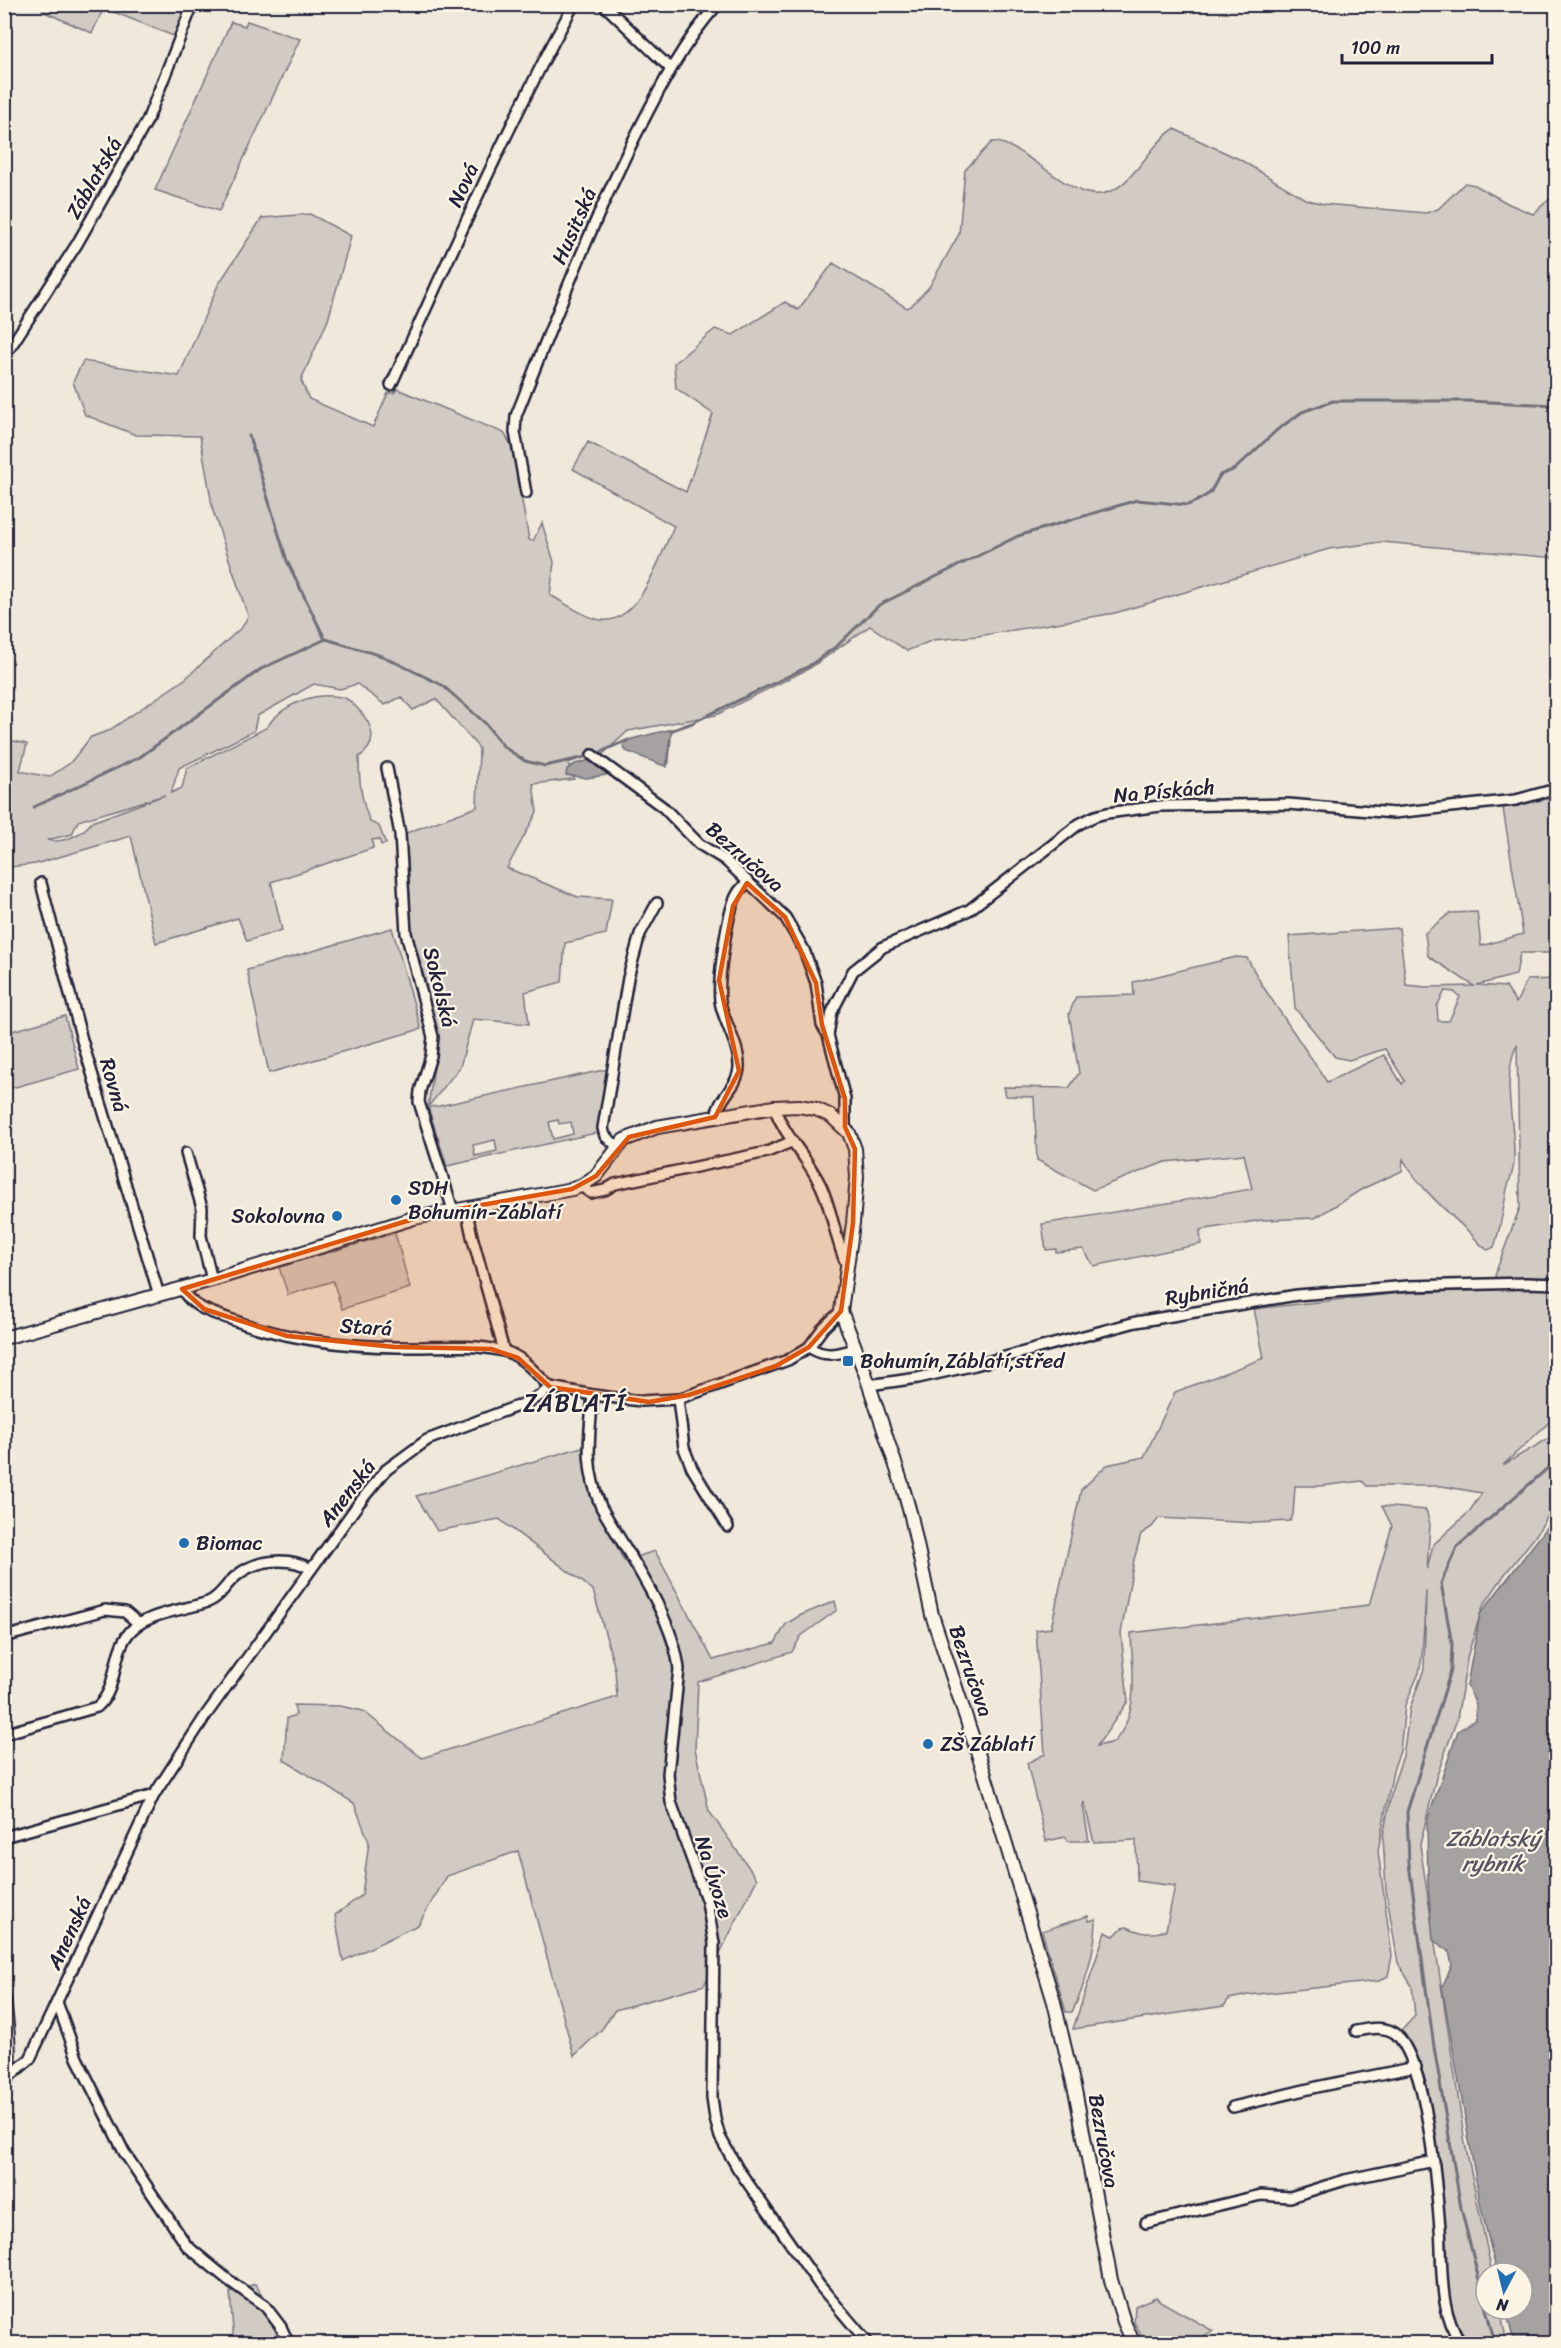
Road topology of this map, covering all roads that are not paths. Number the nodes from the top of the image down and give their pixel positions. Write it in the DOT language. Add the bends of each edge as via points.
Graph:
graph roads {
  1 [pos="193,4"];
  2 [pos="574,4"];
  3 [pos="603,4"];
  4 [pos="718,4"];
  5 [pos="670,68"];
  6 [pos="4,357"];
  7 [pos="391,385"];
  8 [pos="526,493"];
  9 [pos="592,755"];
  10 [pos="387,768"];
  11 [pos="1557,789"];
  12 [pos="41,883"];
  13 [pos="747,883"];
  14 [pos="657,903"];
  15 [pos="828,1035"];
  16 [pos="774,1107"];
  17 [pos="717,1117"];
  18 [pos="845,1127"];
  19 [pos="791,1142"];
  20 [pos="617,1146"];
  21 [pos="186,1153"];
  22 [pos="581,1186"];
  23 [pos="460,1209"];
  24 [pos="847,1266"];
  25 [pos="212,1280"];
  26 [pos="1557,1284"];
  27 [pos="182,1289"];
  28 [pos="159,1295"];
  29 [pos="841,1311"];
  30 [pos="4,1338"];
  31 [pos="809,1347"];
  32 [pos="855,1349"];
  33 [pos="504,1351"];
  34 [pos="870,1385"];
  35 [pos="550,1387"];
  36 [pos="593,1395"];
  37 [pos="678,1398"];
  38 [pos="728,1527"];
  39 [pos="312,1569"];
  40 [pos="139,1624"];
  41 [pos="4,1637"];
  42 [pos="4,1734"];
  43 [pos="154,1795"];
  44 [pos="4,1837"];
  45 [pos="4,1998"];
  46 [pos="57,2002"];
  47 [pos="1356,2031"];
  48 [pos="1416,2067"];
  49 [pos="6,2083"];
  50 [pos="1233,2107"];
  51 [pos="1434,2161"];
  52 [pos="1146,2223"];
  53 [pos="289,2343"];
  54 [pos="869,2343"];
  55 [pos="1134,2343"];
  56 [pos="1461,2343"];
  1 -- 6 [label="street, Záblatská" via="147,121 77,244"];
  2 -- 7 [label="street, Nová" via="483,183"];
  3 -- 5 [label="street"];
  4 -- 5 [label="street, Husitská"];
  5 -- 8 [label="street, Husitská" via="617,173 516,416 515,432"];
  9 -- 13 [label="street, Bezručova" via="664,808 699,844 725,860"];
  10 -- 23 [label="street, Sokolská" via="400,834 406,933 434,1037 419,1102"];
  11 -- 15 [label="street, Na Pískách" via="1516,800 1394,813 1288,804 1196,804 1095,816 1079,824 969,910 883,947 853,971 832,1012"];
  12 -- 28 [label="street, Rovná" via="82,1040"];
  13 -- 15 [label="street, Bezručova" via="785,916 804,950 816,983 822,1025"];
  13 -- 17 [label="street" via="737,893 733,906 719,981 720,1005 738,1055 739,1071 718,1105"];
  14 -- 20 [label="street" via="640,934 628,978 604,1132"];
  15 -- 18 [label="street, Bezručova" via="845,1099"];
  16 -- 17 [label="main road"];
  16 -- 18 [label="main road" via="816,1109"];
  16 -- 19 [label="street"];
  17 -- 20 [label="main road" via="648,1130"];
  18 -- 24 [label="main road, Bezručova" via="855,1149 857,1177"];
  19 -- 22 [label="street" via="767,1152 615,1184 591,1193"];
  19 -- 24 [label="street" via="821,1187"];
  20 -- 22 [label="main road" via="596,1176"];
  21 -- 25 [label="street" via="202,1208 201,1236"];
  22 -- 23 [label="main road"];
  23 -- 25 [label="main road" via="406,1220"];
  23 -- 33 [label="street, Sokolská" via="472,1236"];
  24 -- 29 [label="main road, Bezručova"];
  25 -- 27 [label="main road"];
  26 -- 34 [label="street, Rybničná" via="1408,1286 1297,1295 1136,1322 975,1365"];
  27 -- 28 [label="main road"];
  27 -- 33 [label="street, Stará" via="193,1304 204,1309 295,1338"];
  28 -- 30 [label="main road"];
  29 -- 31 [label="street"];
  29 -- 32 [label="main road, Bezručova"];
  31 -- 32 [label="street" via="824,1355"];
  31 -- 37 [label="street" via="776,1366"];
  32 -- 34 [label="main road, Bezručova"];
  33 -- 35 [label="street, Stará"];
  34 -- 55 [label="main road, Bezručova" via="911,1516 932,1615 1054,2002 1111,2280"];
  35 -- 36 [label="street"];
  35 -- 39 [label="street, Anenská" via="535,1399 427,1440 401,1457 366,1495"];
  36 -- 37 [label="street" via="649,1402"];
  36 -- 54 [label="street, Na Úvoze" via="588,1462 596,1494 669,1626 678,1654 669,1788 708,1902 714,1943 712,2098 720,2137 820,2286"];
  37 -- 38 [label="street" via="684,1448"];
  39 -- 40 [label="street" via="294,1560 272,1561 243,1571 214,1599"];
  39 -- 43 [label="street, Anenská" via="206,1715"];
  40 -- 41 [label="street" via="125,1612 105,1610"];
  40 -- 42 [label="street" via="124,1640 106,1700 97,1707"];
  43 -- 44 [label="street"];
  43 -- 46 [label="street, Anenská"];
  45 -- 49 [label="main road"];
  46 -- 49 [label="street, Anenská" via="30,2059"];
  46 -- 53 [label="street" via="77,2058 124,2152 187,2246 265,2306"];
  47 -- 48 [label="street" via="1377,2027 1395,2034"];
  48 -- 50 [label="street"];
  48 -- 51 [label="street"];
  51 -- 52 [label="street" via="1345,2180 1290,2197 1261,2195"];
  51 -- 56 [label="street" via="1442,2289 1448,2319"];
}
